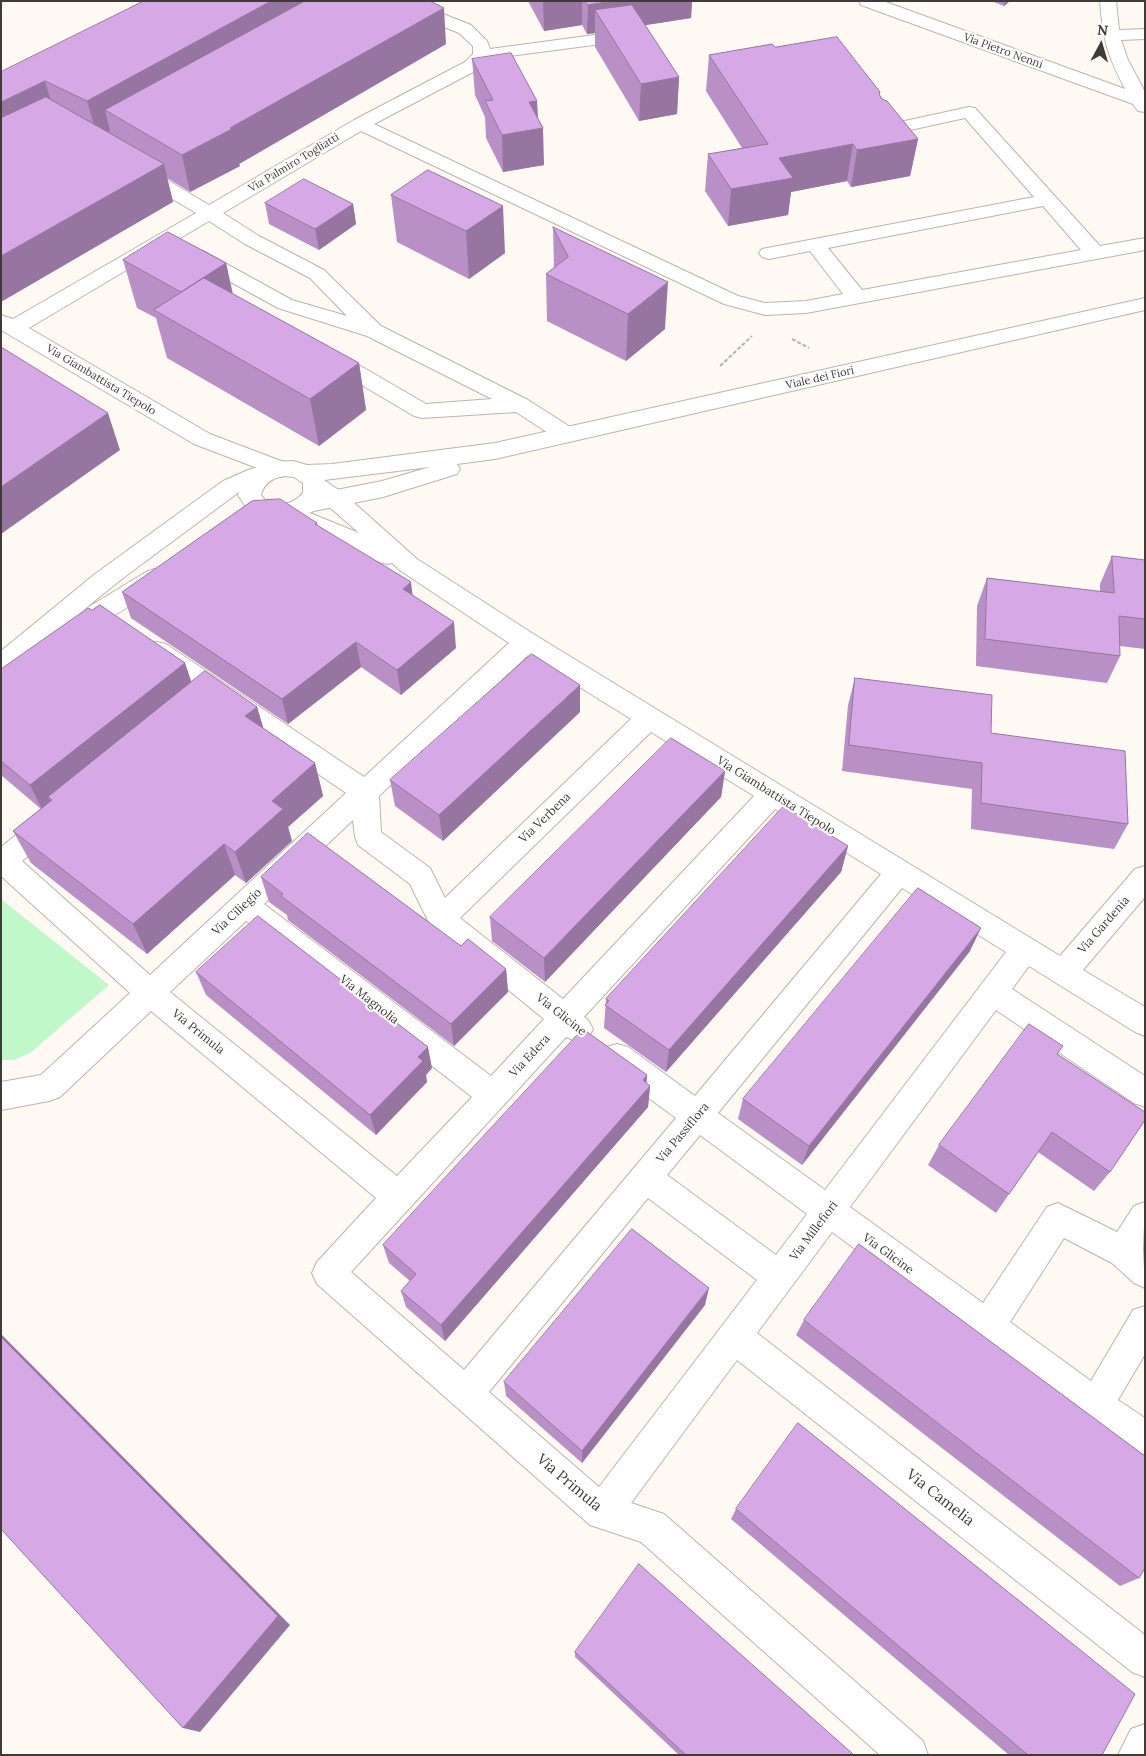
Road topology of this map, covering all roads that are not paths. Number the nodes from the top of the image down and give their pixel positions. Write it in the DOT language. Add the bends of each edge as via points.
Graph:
graph roads {
  1 [pos="395,1"];
  2 [pos="867,1"];
  3 [pos="1108,1"];
  4 [pos="1111,34"];
  5 [pos="1145,34"];
  6 [pos="624,36"];
  7 [pos="482,55"];
  8 [pos="1143,103"];
  9 [pos="360,124"];
  10 [pos="883,131"];
  11 [pos="122,161"];
  12 [pos="1047,200"];
  13 [pos="210,212"];
  14 [pos="166,239"];
  15 [pos="1145,244"];
  16 [pos="816,245"];
  17 [pos="1095,253"];
  18 [pos="769,254"];
  19 [pos="857,298"];
  20 [pos="1145,304"];
  21 [pos="8,324"];
  22 [pos="374,331"];
  23 [pos="333,359"];
  24 [pos="520,405"];
  25 [pos="567,435"];
  26 [pos="202,439"];
  27 [pos="495,451"];
  28 [pos="273,471"];
  29 [pos="310,488"];
  30 [pos="383,489"];
  31 [pos="335,499"];
  32 [pos="258,504"];
  33 [pos="364,524"];
  34 [pos="409,566"];
  35 [pos="172,567"];
  36 [pos="91,605"];
  37 [pos="526,642"];
  38 [pos="10,658"];
  39 [pos="215,690"];
  40 [pos="192,708"];
  41 [pos="649,718"];
  42 [pos="365,792"];
  43 [pos="772,794"];
  44 [pos="71,806"];
  45 [pos="899,872"];
  46 [pos="1145,877"];
  47 [pos="245,905"];
  48 [pos="441,919"];
  49 [pos="1025,949"];
  50 [pos="1063,973"];
  51 [pos="992,992"];
  52 [pos="150,993"];
  53 [pos="564,1018"];
  54 [pos="1145,1022"];
  55 [pos="1145,1093"];
  56 [pos="1,1096"];
  57 [pos="493,1096"];
  58 [pos="698,1115"];
  59 [pos="646,1178"];
  60 [pos="399,1197"];
  61 [pos="829,1211"];
  62 [pos="1145,1218"];
  63 [pos="1134,1262"];
  64 [pos="328,1273"];
  65 [pos="779,1277"];
  66 [pos="1145,1322"];
  67 [pos="988,1326"];
  68 [pos="735,1337"];
  69 [pos="466,1394"];
  70 [pos="1096,1405"];
  71 [pos="1145,1438"];
  72 [pos="602,1513"];
  73 [pos="1145,1659"];
  74 [pos="1145,1742"];
  75 [pos="909,1755"];
  76 [pos="1137,1755"];
  1 -- 7 [label="street" via="464,29 481,45"];
  2 -- 8 [label="street, Via Pietro Nenni"];
  3 -- 4 [label="street"];
  4 -- 5 [label="street"];
  4 -- 8 [label="street" via="1119,60"];
  6 -- 7 [label="street"];
  7 -- 9 [label="street, Via Palmiro Togliatti" via="471,66"];
  9 -- 13 [label="street, Via Palmiro Togliatti"];
  9 -- 19 [label="street" via="731,300 766,309 806,307"];
  10 -- 12 [label="street" via="969,112"];
  11 -- 13 [label="street"];
  12 -- 16 [label="street"];
  12 -- 17 [label="street"];
  13 -- 14 [label="street, Via Palmiro Togliatti"];
  13 -- 22 [label="street" via="252,240 317,274"];
  14 -- 21 [label="street, Via Palmiro Togliatti"];
  14 -- 22 [label="street" via="285,304"];
  15 -- 17 [label="street"];
  16 -- 18 [label="street"];
  16 -- 19 [label="street"];
  17 -- 19 [label="street"];
  20 -- 25 [label="street, Viale dei Fiori"];
  21 -- 26 [label="street, Via Giambattista Tiepolo"];
  22 -- 24 [label="street"];
  23 -- 24 [label="street" via="422,410"];
  24 -- 25 [label="street"];
  25 -- 27 [label="street, Viale dei Fiori"];
  26 -- 28 [label="street"];
  26 -- 32 [label="street"];
  27 -- 29 [label="street" via="332,472"];
  27 -- 30 [label="street"];
  28 -- 29 [label="street" via="298,470"];
  28 -- 32 [label="street" via="252,485"];
  29 -- 31 [label="street"];
  29 -- 32 [label="street" via="298,510"];
  30 -- 31 [label="street"];
  30 -- 33 [label="street" via="362,506"];
  31 -- 33 [label="street"];
  32 -- 34 [label="street" via="324,527"];
  32 -- 36 [label="street" via="206,504"];
  33 -- 34 [label="street"];
  34 -- 37 [label="street, Via Giambattista Tiepolo"];
  35 -- 36 [label="street"];
  36 -- 38 [label="street"];
  36 -- 39 [label="street"];
  37 -- 41 [label="street, Via Giambattista Tiepolo"];
  37 -- 42 [label="street, Via Ciliegio"];
  39 -- 40 [label="street"];
  39 -- 42 [label="street"];
  41 -- 43 [label="street, Via Giambattista Tiepolo"];
  41 -- 48 [label="street, Via Verbena"];
  42 -- 47 [label="street, Via Ciliegio"];
  42 -- 48 [label="street, Via Glicine" via="368,837 420,876"];
  43 -- 45 [label="street, Via Giambattista Tiepolo"];
  43 -- 53 [label="street, Via Edera"];
  44 -- 52 [label="street, Via Primula" via="3,861"];
  45 -- 49 [label="street, Via Giambattista Tiepolo"];
  45 -- 58 [label="street, Via Passiflora"];
  46 -- 50 [label="street, Via Gardenia"];
  47 -- 52 [label="street, Via Ciliegio"];
  47 -- 57 [label="street, Via Magnolia"];
  48 -- 53 [label="street, Via Glicine"];
  49 -- 50 [label="street, Via Giambattista Tiepolo"];
  49 -- 51 [label="street, Via Millefiori"];
  50 -- 54 [label="street, Via Giambattista Tiepolo"];
  51 -- 55 [label="street"];
  51 -- 61 [label="street, Via Millefiori"];
  52 -- 56 [label="street, Via Ciliegio" via="50,1087"];
  52 -- 60 [label="street, Via Primula"];
  53 -- 57 [label="street, Via Edera"];
  53 -- 58 [label="street, Via Glicine"];
  57 -- 60 [label="street, Via Edera"];
  58 -- 59 [label="street, Via Passiflora"];
  58 -- 61 [label="street, Via Glicine"];
  59 -- 65 [label="street"];
  59 -- 69 [label="street, Via Passiflora"];
  60 -- 64 [label="street, Via Edera"];
  61 -- 65 [label="street, Via Millefiori"];
  61 -- 67 [label="street, Via Glicine"];
  62 -- 63 [label="street"];
  63 -- 67 [label="street" via="1058,1218"];
  64 -- 69 [label="street, Via Primula"];
  65 -- 68 [label="street, Via Millefiori"];
  66 -- 70 [label="street"];
  67 -- 70 [label="street, Via Glicine"];
  68 -- 72 [label="street, Via Millefiori"];
  68 -- 73 [label="street, Via Camelia"];
  69 -- 72 [label="street, Via Primula"];
  70 -- 71 [label="street, Via Glicine"];
  72 -- 75 [label="street, Via Primula" via="651,1527"];
  74 -- 76 [label="street"];
}
